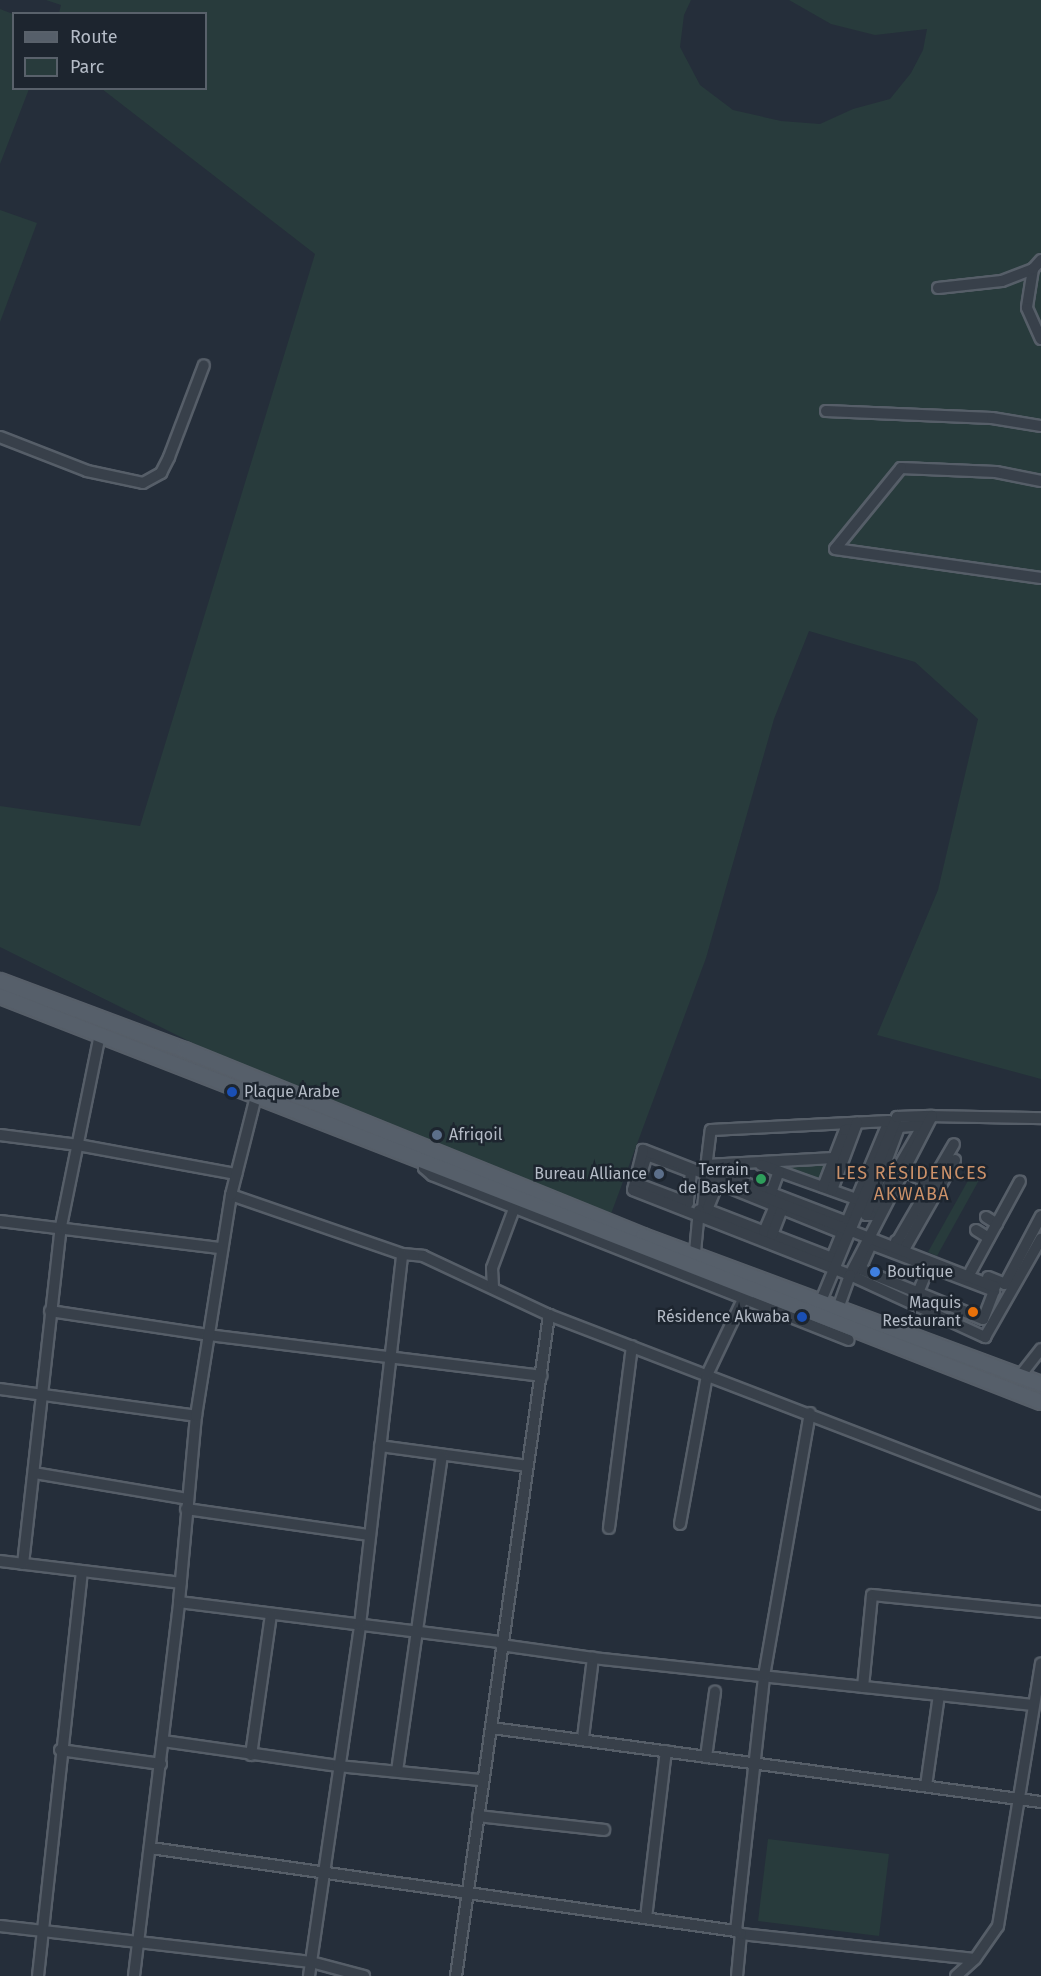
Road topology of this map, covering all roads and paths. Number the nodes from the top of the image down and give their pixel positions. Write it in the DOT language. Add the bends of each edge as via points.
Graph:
graph roads {
  1 [pos="1041,260"];
  2 [pos="1033,269"];
  3 [pos="938,288"];
  4 [pos="1041,339"];
  5 [pos="204,365"];
  6 [pos="826,411"];
  7 [pos="1041,426"];
  8 [pos="0,437"];
  9 [pos="1041,481"];
  10 [pos="1041,578"];
  11 [pos="0,981"];
  12 [pos="0,996"];
  13 [pos="100,1035"];
  14 [pos="256,1096"];
  15 [pos="935,1116"];
  16 [pos="897,1117"];
  17 [pos="1041,1118"];
  18 [pos="923,1125"];
  19 [pos="855,1126"];
  20 [pos="0,1135"];
  21 [pos="954,1144"];
  22 [pos="78,1145"];
  23 [pos="834,1158"];
  24 [pos="425,1159"];
  25 [pos="955,1160"];
  26 [pos="755,1163"];
  27 [pos="704,1168"];
  28 [pos="778,1171"];
  29 [pos="691,1172"];
  30 [pos="907,1172"];
  31 [pos="236,1174"];
  32 [pos="1020,1181"];
  33 [pos="931,1185"];
  34 [pos="827,1189"];
  35 [pos="771,1193"];
  36 [pos="231,1195"];
  37 [pos="856,1199"];
  38 [pos="778,1207"];
  39 [pos="514,1209"];
  40 [pos="703,1213"];
  41 [pos="1041,1216"];
  42 [pos="986,1217"];
  43 [pos="0,1221"];
  44 [pos="61,1226"];
  45 [pos="852,1230"];
  46 [pos="976,1230"];
  47 [pos="995,1232"];
  48 [pos="768,1233"];
  49 [pos="870,1238"];
  50 [pos="1041,1239"];
  51 [pos="902,1244"];
  52 [pos="221,1248"];
  53 [pos="695,1252"];
  54 [pos="402,1254"];
  55 [pos="932,1267"];
  56 [pos="835,1270"];
  57 [pos="971,1271"];
  58 [pos="850,1275"];
  59 [pos="493,1287"];
  60 [pos="995,1287"];
  61 [pos="922,1294"];
  62 [pos="744,1297"];
  63 [pos="821,1300"];
  64 [pos="838,1307"];
  65 [pos="50,1311"];
  66 [pos="549,1315"];
  67 [pos="815,1316"];
  68 [pos="833,1323"];
  69 [pos="208,1335"];
  70 [pos="849,1340"];
  71 [pos="632,1346"];
  72 [pos="1041,1349"];
  73 [pos="389,1358"];
  74 [pos="1037,1360"];
  75 [pos="707,1375"];
  76 [pos="540,1376"];
  77 [pos="1020,1376"];
  78 [pos="1041,1384"];
  79 [pos="0,1389"];
  80 [pos="43,1394"];
  81 [pos="1041,1402"];
  82 [pos="810,1413"];
  83 [pos="196,1416"];
  84 [pos="380,1446"];
  85 [pos="442,1455"];
  86 [pos="527,1466"];
  87 [pos="34,1473"];
  88 [pos="187,1504"];
  89 [pos="1041,1504"];
  90 [pos="680,1524"];
  91 [pos="609,1528"];
  92 [pos="368,1536"];
  93 [pos="0,1561"];
  94 [pos="23,1564"];
  95 [pos="82,1572"];
  96 [pos="181,1583"];
  97 [pos="179,1602"];
  98 [pos="1041,1612"];
  99 [pos="271,1614"];
  100 [pos="360,1624"];
  101 [pos="417,1632"];
  102 [pos="501,1643"];
  103 [pos="593,1658"];
  104 [pos="1041,1664"];
  105 [pos="764,1677"];
  106 [pos="863,1687"];
  107 [pos="715,1692"];
  108 [pos="939,1695"];
  109 [pos="1032,1705"];
  110 [pos="492,1728"];
  111 [pos="583,1738"];
  112 [pos="163,1741"];
  113 [pos="60,1750"];
  114 [pos="666,1752"];
  115 [pos="251,1755"];
  116 [pos="706,1757"];
  117 [pos="754,1763"];
  118 [pos="161,1764"];
  119 [pos="338,1766"];
  120 [pos="397,1771"];
  121 [pos="482,1780"];
  122 [pos="926,1786"];
  123 [pos="1018,1799"];
  124 [pos="1041,1802"];
  125 [pos="478,1816"];
  126 [pos="604,1830"];
  127 [pos="151,1848"];
  128 [pos="323,1875"];
  129 [pos="467,1893"];
  130 [pos="646,1918"];
  131 [pos="0,1926"];
  132 [pos="44,1932"];
  133 [pos="739,1933"];
  134 [pos="138,1940"];
  135 [pos="975,1959"];
  136 [pos="311,1962"];
  137 [pos="38,1976"];
  138 [pos="134,1976"];
  139 [pos="309,1976"];
  140 [pos="364,1976"];
  141 [pos="456,1976"];
  142 [pos="737,1976"];
  143 [pos="956,1976"];
  1 -- 2 [label="street"];
  2 -- 3 [label="street" via="986,286"];
  2 -- 4 [label="street" via="1027,308"];
  5 -- 8 [label="street" via="170,458 161,473 143,483 87,471"];
  6 -- 7 [label="street" via="992,418"];
  9 -- 10 [label="street" via="996,472 901,468 835,549"];
  11 -- 53 [label="main road" via="184,1050 643,1236"];
  12 -- 13 [label="main road"];
  13 -- 14 [label="main road"];
  13 -- 22 [label="street"];
  14 -- 24 [label="main road"];
  14 -- 31 [label="street"];
  15 -- 16 [label="street"];
  15 -- 17 [label="street"];
  15 -- 30 [label="street"];
  15 -- 49 [label="street"];
  16 -- 27 [label="street" via="708,1126"];
  16 -- 45 [label="street"];
  18 -- 18 [label="street" via="871,1215 866,1215 899,1127"];
  19 -- 23 [label="street" via="845,1130"];
  19 -- 27 [label="street" via="711,1130"];
  19 -- 34 [label="street"];
  19 -- 37 [label="street" via="889,1121"];
  20 -- 22 [label="street"];
  21 -- 33 [label="street"];
  22 -- 31 [label="street"];
  22 -- 44 [label="street"];
  23 -- 26 [label="street"];
  23 -- 34 [label="street"];
  24 -- 39 [label="street" via="424,1168 432,1175"];
  24 -- 67 [label="main road" via="603,1232 719,1274"];
  25 -- 51 [label="street"];
  26 -- 27 [label="street"];
  26 -- 28 [label="street"];
  27 -- 35 [label="street"];
  27 -- 40 [label="street"];
  27 -- 40 [label="street" via="643,1150 633,1190"];
  27 -- 45 [label="street"];
  28 -- 34 [label="street"];
  28 -- 35 [label="street"];
  29 -- 29 [label="street" via="688,1203 638,1184 647,1155"];
  30 -- 33 [label="street"];
  30 -- 51 [label="street" via="875,1232"];
  31 -- 36 [label="street"];
  32 -- 47 [label="street"];
  33 -- 51 [label="street"];
  34 -- 37 [label="street"];
  35 -- 37 [label="street" via="847,1222"];
  36 -- 52 [label="street"];
  36 -- 54 [label="street"];
  38 -- 40 [label="street" via="718,1183"];
  38 -- 48 [label="street"];
  38 -- 48 [label="street" via="842,1233 832,1258"];
  39 -- 59 [label="street" via="492,1268"];
  39 -- 62 [label="street"];
  40 -- 48 [label="street"];
  40 -- 53 [label="street"];
  40 -- 56 [label="street"];
  41 -- 57 [label="street" via="1005,1284"];
  42 -- 47 [label="street"];
  43 -- 44 [label="street"];
  44 -- 52 [label="street"];
  44 -- 65 [label="street"];
  45 -- 49 [label="street"];
  45 -- 56 [label="street"];
  46 -- 47 [label="street"];
  47 -- 57 [label="street"];
  49 -- 58 [label="street"];
  49 -- 60 [label="street"];
  50 -- 58 [label="street" via="985,1337"];
  51 -- 57 [label="street"];
  52 -- 69 [label="street"];
  53 -- 63 [label="main road"];
  54 -- 59 [label="street" via="423,1256"];
  54 -- 73 [label="street"];
  55 -- 61 [label="street"];
  55 -- 61 [label="street" via="871,1244 860,1269"];
  55 -- 61 [label="street" via="994,1291 983,1319"];
  56 -- 58 [label="street"];
  56 -- 63 [label="street"];
  58 -- 64 [label="street"];
  59 -- 66 [label="street"];
  62 -- 70 [label="street"];
  62 -- 75 [label="street"];
  63 -- 64 [label="main road"];
  63 -- 67 [label="street"];
  64 -- 68 [label="street"];
  64 -- 77 [label="main road"];
  65 -- 69 [label="street"];
  65 -- 80 [label="street"];
  66 -- 71 [label="street"];
  66 -- 76 [label="street"];
  67 -- 68 [label="main road"];
  68 -- 81 [label="main road"];
  69 -- 73 [label="street"];
  69 -- 83 [label="street"];
  71 -- 75 [label="street"];
  71 -- 91 [label="street"];
  72 -- 74 [label="street"];
  73 -- 76 [label="street"];
  73 -- 84 [label="street"];
  74 -- 77 [label="street"];
  75 -- 82 [label="street"];
  75 -- 90 [label="street"];
  76 -- 86 [label="street"];
  77 -- 78 [label="main road"];
  79 -- 80 [label="street"];
  80 -- 83 [label="street"];
  80 -- 87 [label="street"];
  82 -- 89 [label="street"];
  82 -- 105 [label="street"];
  83 -- 88 [label="street"];
  84 -- 85 [label="street"];
  84 -- 92 [label="street"];
  85 -- 86 [label="street"];
  85 -- 101 [label="street"];
  86 -- 102 [label="street"];
  87 -- 88 [label="street"];
  87 -- 94 [label="street"];
  88 -- 92 [label="street"];
  88 -- 96 [label="street"];
  92 -- 100 [label="street"];
  93 -- 94 [label="street"];
  94 -- 95 [label="street"];
  95 -- 96 [label="street"];
  95 -- 113 [label="street"];
  96 -- 97 [label="street"];
  97 -- 99 [label="street"];
  97 -- 112 [label="street"];
  98 -- 106 [label="street" via="872,1595"];
  99 -- 100 [label="street"];
  99 -- 115 [label="street"];
  100 -- 101 [label="street"];
  100 -- 119 [label="street"];
  101 -- 102 [label="street"];
  101 -- 120 [label="street"];
  102 -- 103 [label="street"];
  102 -- 110 [label="street"];
  103 -- 105 [label="street"];
  103 -- 111 [label="street"];
  104 -- 109 [label="street"];
  105 -- 106 [label="street"];
  105 -- 117 [label="street"];
  106 -- 108 [label="street"];
  107 -- 116 [label="street"];
  108 -- 109 [label="street"];
  108 -- 122 [label="street"];
  109 -- 123 [label="street"];
  110 -- 111 [label="street"];
  110 -- 121 [label="street"];
  111 -- 114 [label="street"];
  112 -- 115 [label="street"];
  112 -- 118 [label="street"];
  113 -- 118 [label="street"];
  113 -- 132 [label="street"];
  114 -- 116 [label="street"];
  114 -- 130 [label="street"];
  115 -- 119 [label="street"];
  116 -- 117 [label="street"];
  117 -- 122 [label="street"];
  117 -- 133 [label="street"];
  118 -- 127 [label="street"];
  119 -- 120 [label="street"];
  119 -- 128 [label="street"];
  120 -- 121 [label="street"];
  121 -- 125 [label="street"];
  122 -- 123 [label="street"];
  123 -- 124 [label="street"];
  123 -- 135 [label="street" via="998,1926"];
  125 -- 126 [label="street"];
  125 -- 129 [label="street"];
  127 -- 128 [label="street"];
  127 -- 134 [label="street"];
  128 -- 129 [label="street"];
  128 -- 136 [label="street"];
  129 -- 130 [label="street"];
  129 -- 141 [label="street"];
  130 -- 133 [label="street"];
  131 -- 132 [label="street"];
  132 -- 134 [label="street"];
  132 -- 137 [label="street"];
  133 -- 135 [label="street"];
  133 -- 142 [label="street"];
  134 -- 136 [label="street"];
  134 -- 138 [label="street"];
  135 -- 143 [label="street"];
  136 -- 139 [label="street"];
  136 -- 140 [label="street"];
}
